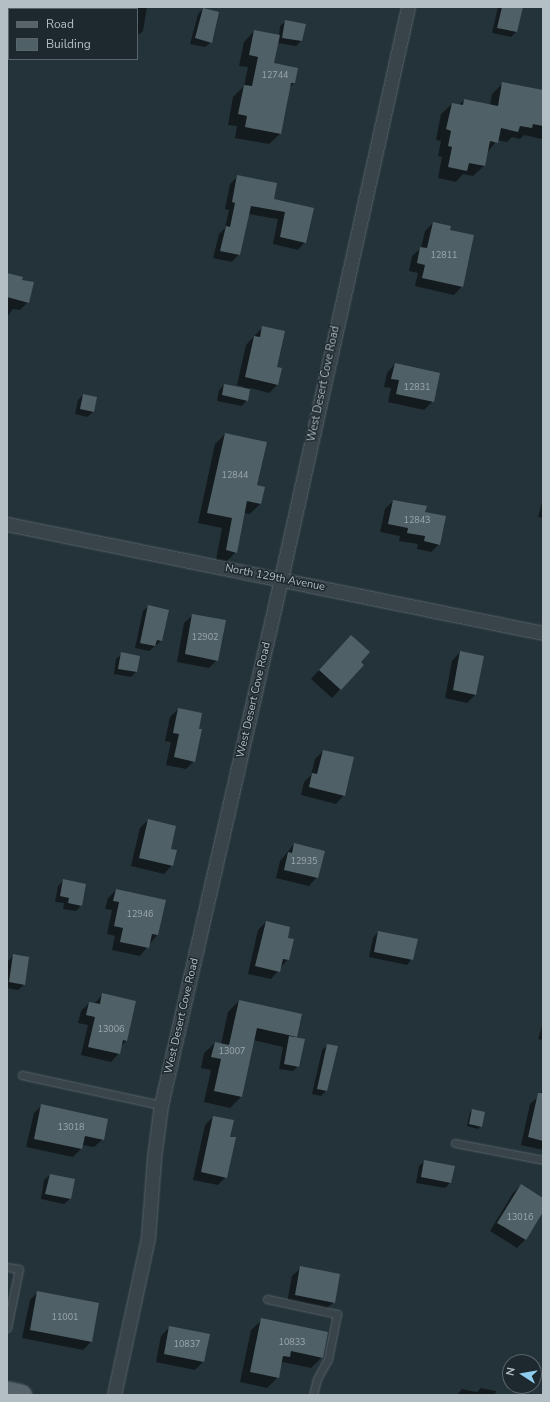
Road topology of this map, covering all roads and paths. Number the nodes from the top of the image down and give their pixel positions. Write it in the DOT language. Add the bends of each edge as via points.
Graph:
graph roads {
  1 [pos="408,7"];
  2 [pos="7,524"];
  3 [pos="281,579"];
  4 [pos="543,633"];
  5 [pos="22,1075"];
  6 [pos="161,1105"];
  7 [pos="455,1143"];
  8 [pos="543,1160"];
  9 [pos="7,1267"];
  10 [pos="267,1299"];
  11 [pos="7,1328"];
  12 [pos="7,1392"];
  13 [pos="21,1395"];
  14 [pos="114,1395"];
  15 [pos="313,1395"];
  1 -- 3 [label="street, West Desert Cove Road"];
  2 -- 3 [label="street, North 129th Avenue"];
  3 -- 4 [label="street, North 129th Avenue"];
  3 -- 6 [label="street, West Desert Cove Road"];
  5 -- 6 [label="lane"];
  6 -- 14 [label="street, West Desert Cove Road" via="148,1238"];
  7 -- 8 [label="lane"];
  9 -- 11 [label="lane" via="19,1269"];
  10 -- 15 [label="lane" via="337,1314 328,1359 317,1379"];
  12 -- 13 [label="main road"];
}
